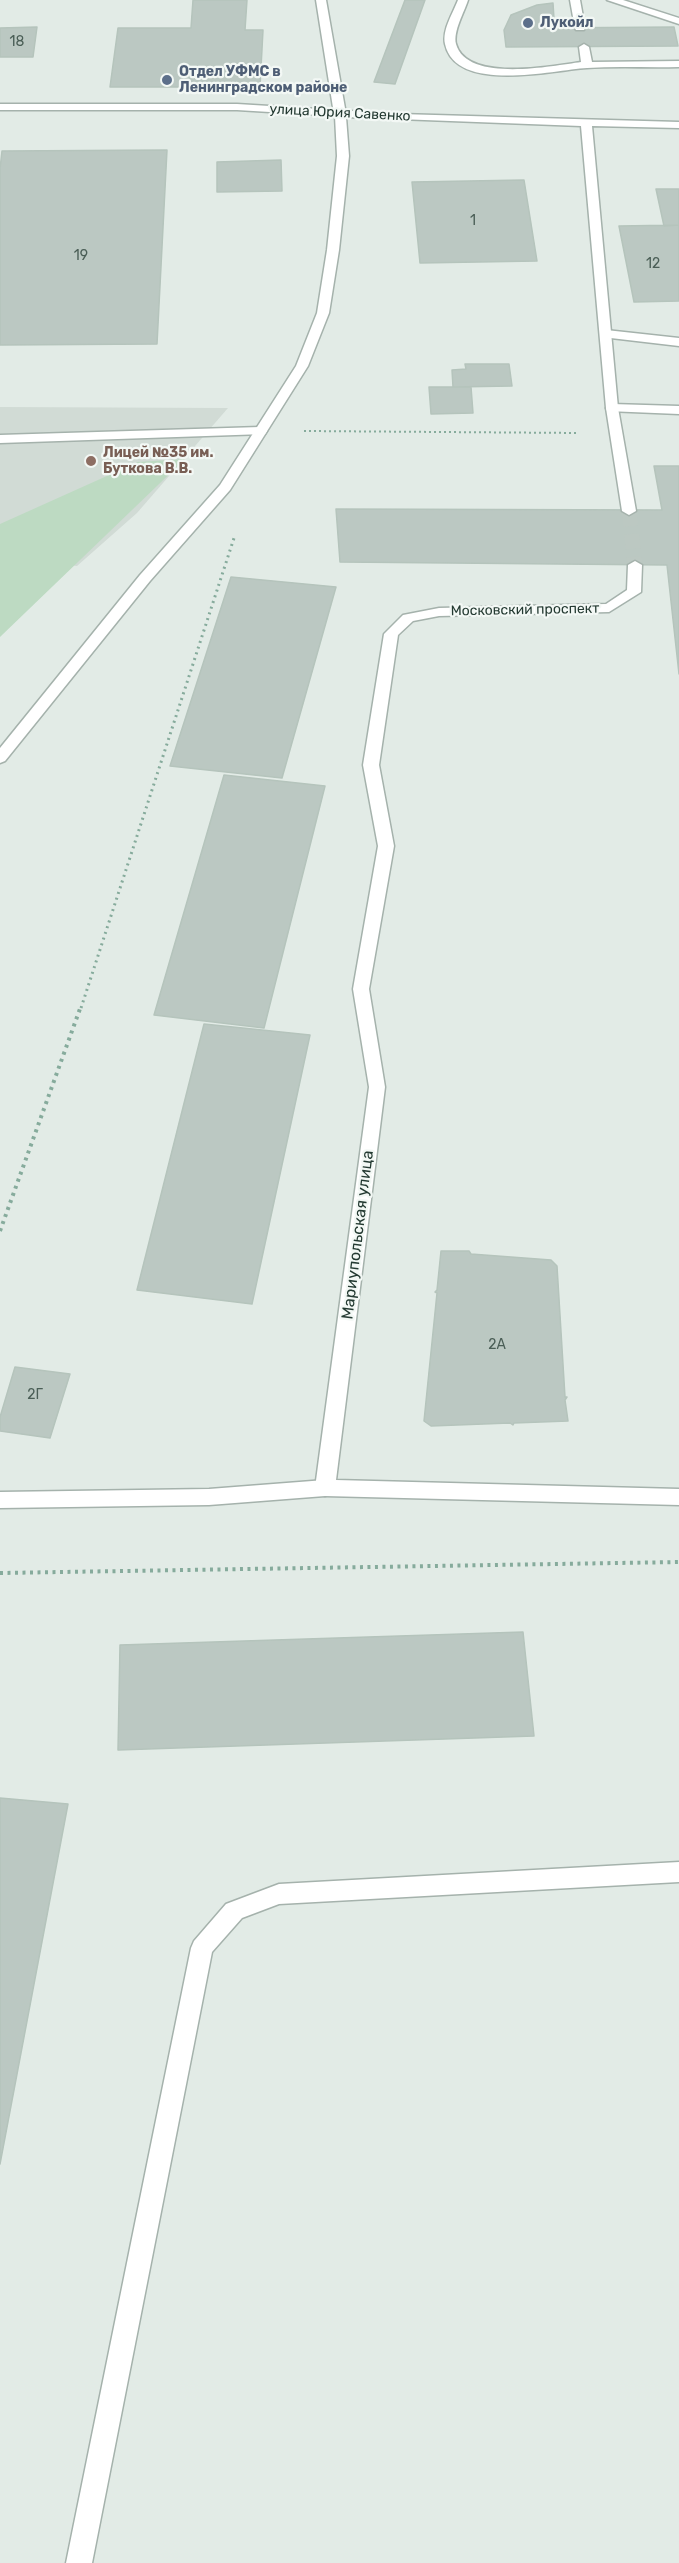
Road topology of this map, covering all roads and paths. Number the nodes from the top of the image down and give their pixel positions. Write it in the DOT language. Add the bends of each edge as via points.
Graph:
graph roads {
  1 [pos="321,0"];
  2 [pos="463,0"];
  3 [pos="575,0"];
  4 [pos="612,0"];
  5 [pos="679,21"];
  6 [pos="580,28"];
  7 [pos="584,47"];
  8 [pos="679,64"];
  9 [pos="587,65"];
  10 [pos="0,107"];
  11 [pos="340,114"];
  12 [pos="586,122"];
  13 [pos="679,125"];
  14 [pos="606,334"];
  15 [pos="679,342"];
  16 [pos="612,408"];
  17 [pos="679,410"];
  18 [pos="260,431"];
  19 [pos="293,431"];
  20 [pos="616,433"];
  21 [pos="0,439"];
  22 [pos="629,512"];
  23 [pos="236,532"];
  24 [pos="635,565"];
  25 [pos="391,634"];
  26 [pos="0,758"];
  27 [pos="0,1229"];
  28 [pos="325,1488"];
  29 [pos="679,1497"];
  30 [pos="0,1500"];
  31 [pos="679,1562"];
  32 [pos="0,1573"];
  33 [pos="679,1872"];
  34 [pos="80,2563"];
  1 -- 11 [label="street"];
  2 -- 9 [label="street" via="450,42 455,56 469,67 495,73"];
  3 -- 6 [label="street"];
  4 -- 5 [label="street"];
  7 -- 9 [label="street"];
  8 -- 9 [label="street"];
  10 -- 11 [label="street, улица Юрия Савенко" via="237,107"];
  11 -- 12 [label="street, улица Юрия Савенко"];
  11 -- 18 [label="street" via="343,156 323,313 302,366"];
  12 -- 13 [label="street, улица Юрия Савенко"];
  12 -- 14 [label="street"];
  14 -- 15 [label="street"];
  14 -- 16 [label="street"];
  16 -- 17 [label="street"];
  16 -- 20 [label="street"];
  18 -- 21 [label="street"];
  18 -- 26 [label="street" via="225,487 145,578"];
  19 -- 20 [label="path"];
  20 -- 22 [label="street"];
  23 -- 27 [label="path" via="70,1040"];
  24 -- 25 [label="street, Московский проспект" via="634,592 609,608 439,612 408,618"];
  25 -- 28 [label="street, Мариупольская улица" via="371,765 386,846 361,989 377,1087"];
  28 -- 29 [label="street"];
  28 -- 30 [label="street" via="209,1497"];
  31 -- 32 [label="path"];
  33 -- 34 [label="street" via="279,1894 234,1911 202,1948"];
}
